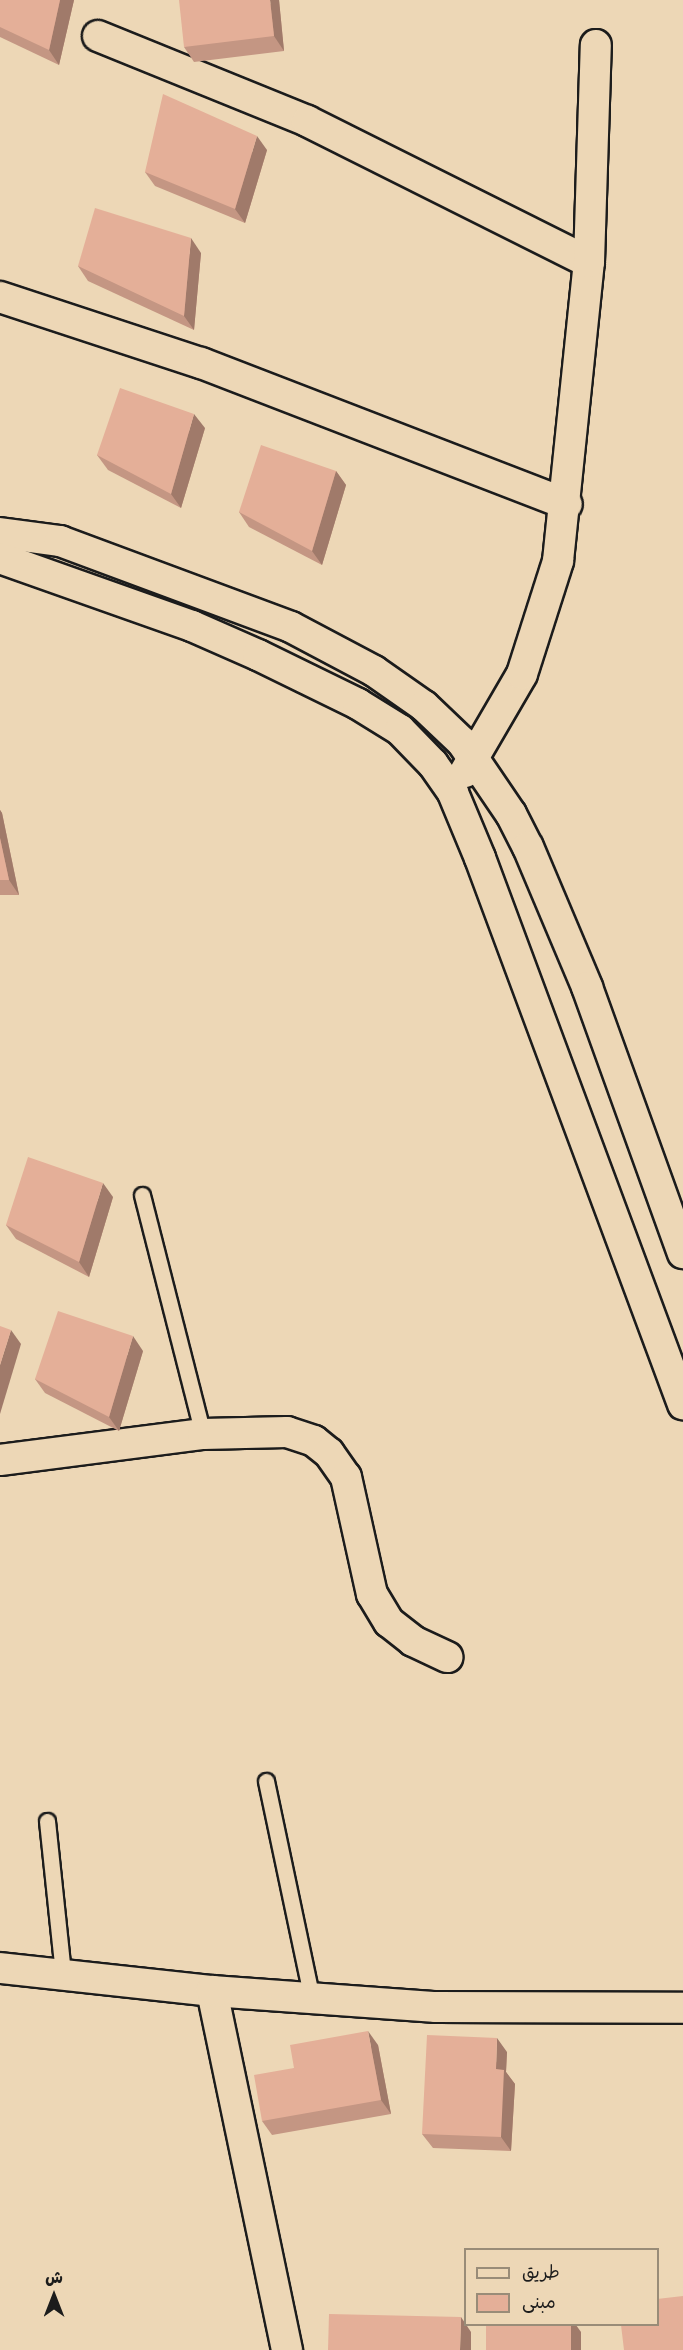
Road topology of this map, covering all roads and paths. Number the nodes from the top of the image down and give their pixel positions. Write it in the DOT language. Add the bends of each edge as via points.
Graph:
graph roads {
  1 [pos="98,36"];
  2 [pos="596,45"];
  3 [pos="589,262"];
  4 [pos="0,297"];
  5 [pos="567,504"];
  6 [pos="0,533"];
  7 [pos="0,558"];
  8 [pos="473,757"];
  9 [pos="453,793"];
  10 [pos="142,1195"];
  11 [pos="683,1253"];
  12 [pos="683,1404"];
  13 [pos="203,1434"];
  14 [pos="0,1460"];
  15 [pos="448,1657"];
  16 [pos="266,1781"];
  17 [pos="48,1821"];
  18 [pos="0,1968"];
  19 [pos="63,1974"];
  20 [pos="212,1991"];
  21 [pos="312,1998"];
  22 [pos="683,2008"];
  23 [pos="286,2350"];
  1 -- 3 [label="street" via="307,122"];
  2 -- 3 [label="street"];
  3 -- 5 [label="street"];
  4 -- 5 [label="street" via="201,363"];
  5 -- 8 [label="street" via="558,561 522,674"];
  6 -- 8 [label="street" via="60,541 291,627 374,671 424,706"];
  7 -- 9 [label="street" via="192,626 357,704 400,730 433,764"];
  8 -- 9 [label="street"];
  8 -- 11 [label="street" via="528,847 587,987"];
  9 -- 12 [label="street"];
  10 -- 13 [label="lane"];
  13 -- 14 [label="street"];
  13 -- 15 [label="street" via="287,1432 314,1441 329,1453 346,1477 372,1594 389,1622 413,1641"];
  16 -- 21 [label="lane"];
  17 -- 19 [label="lane"];
  18 -- 19 [label="street"];
  19 -- 20 [label="street"];
  20 -- 21 [label="street"];
  20 -- 23 [label="street"];
  21 -- 22 [label="street" via="436,2007"];
}
